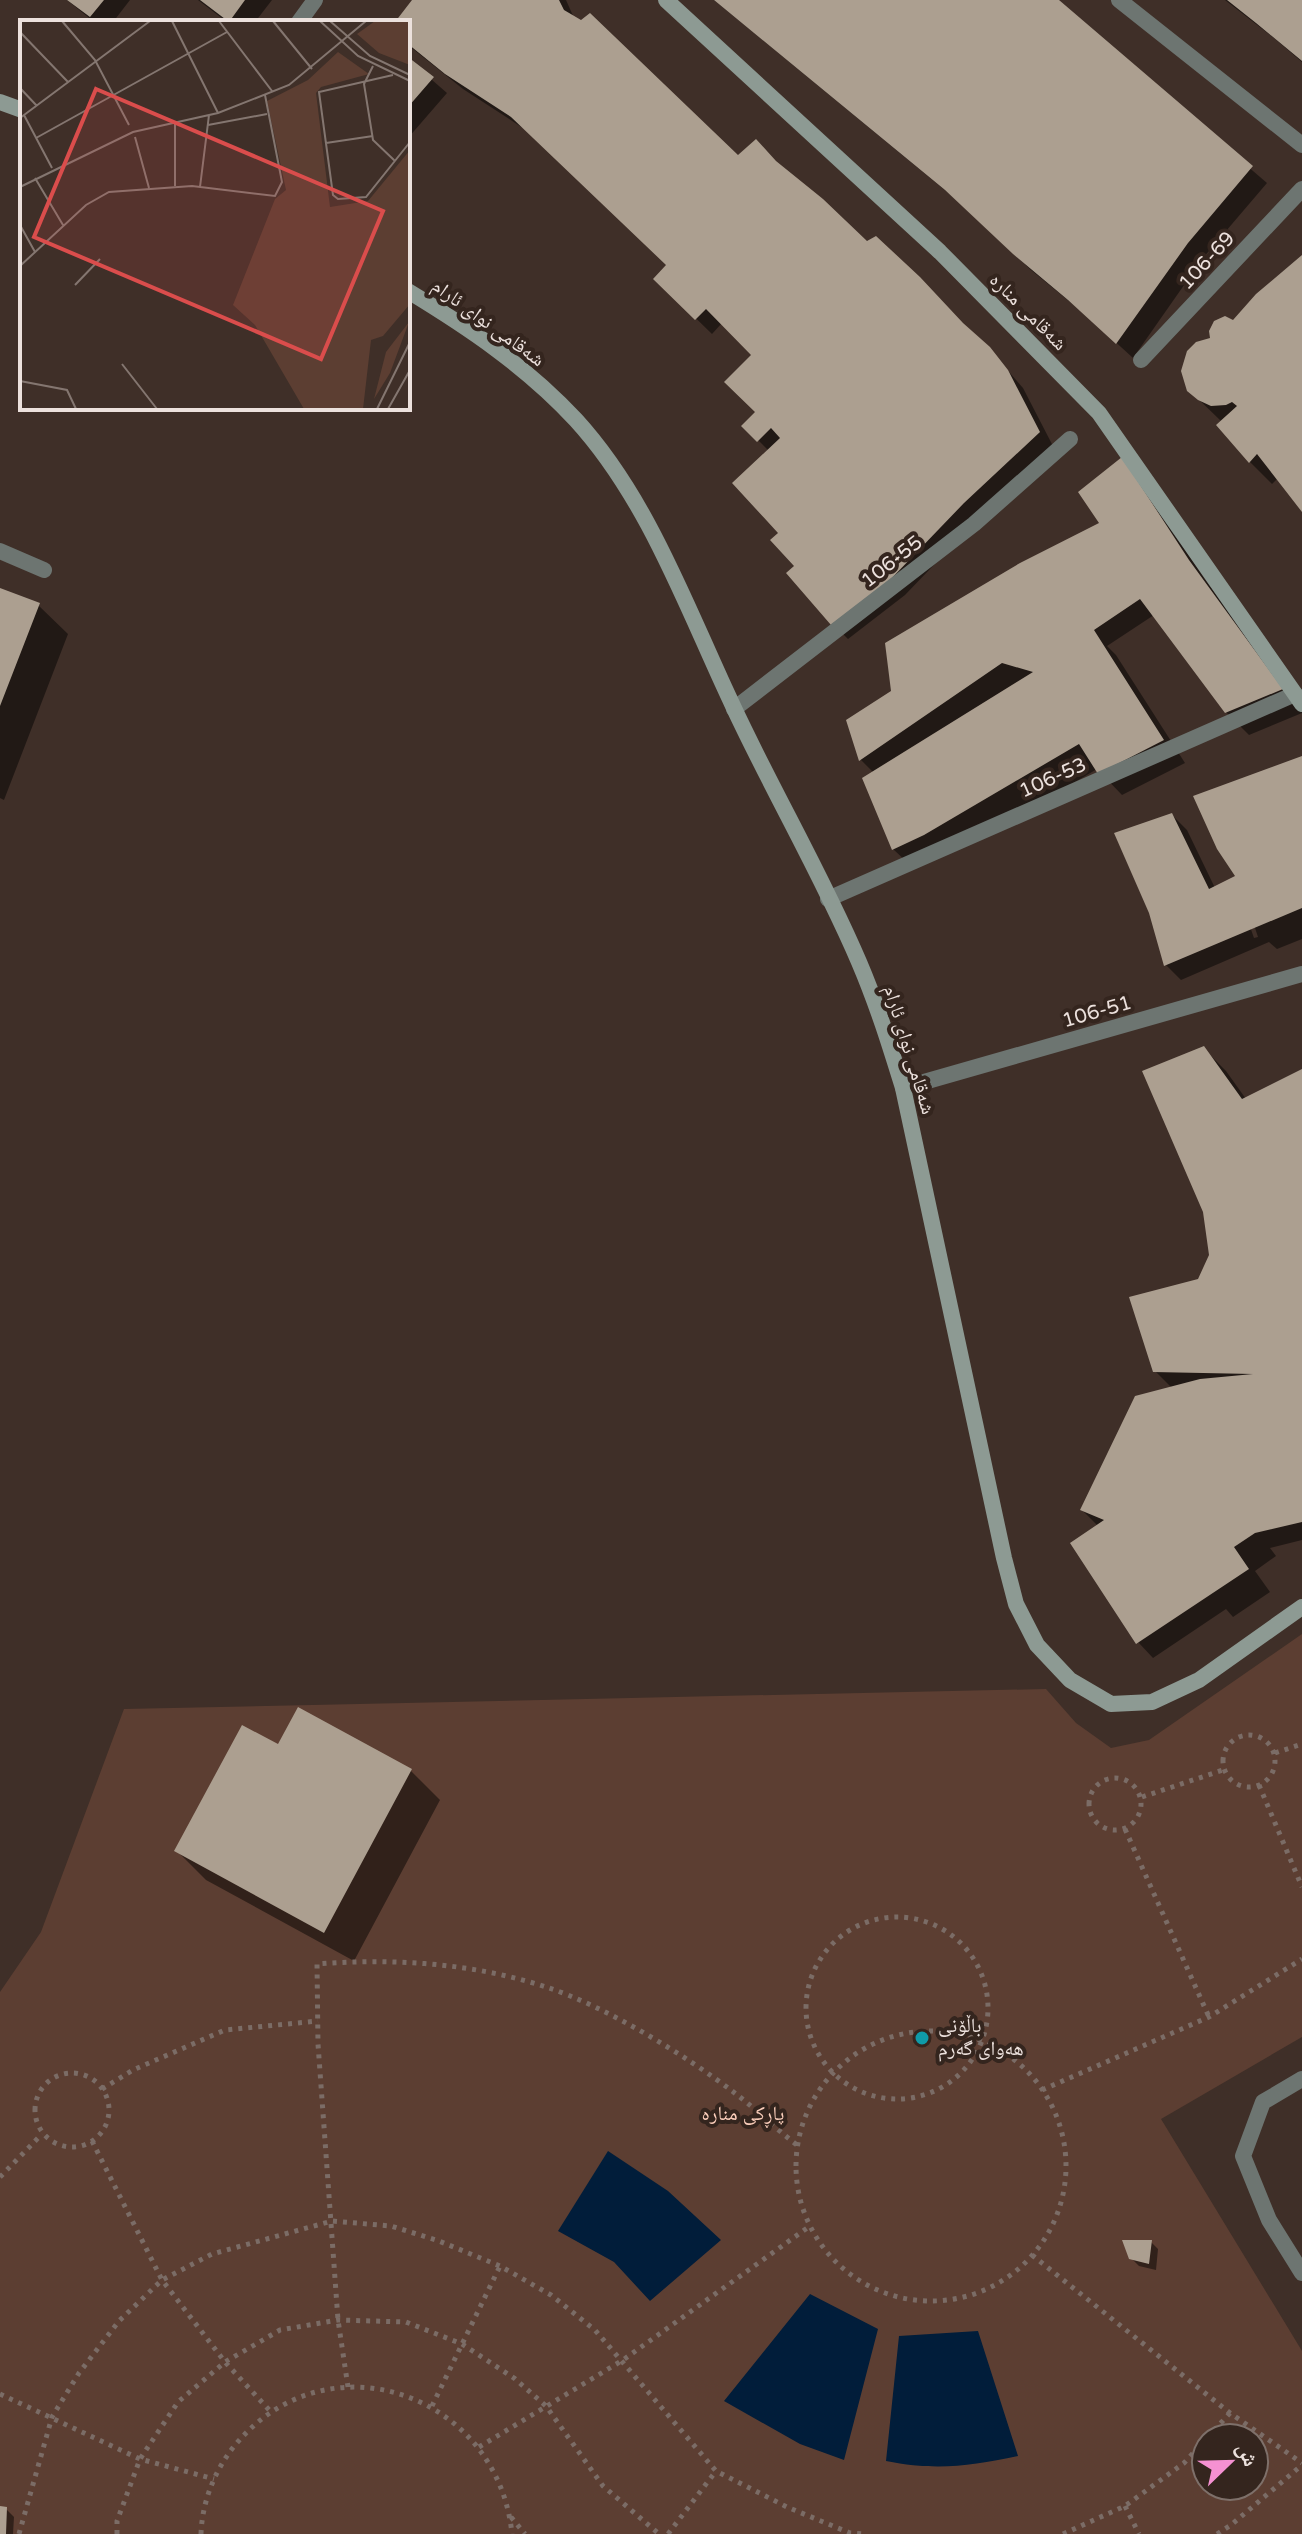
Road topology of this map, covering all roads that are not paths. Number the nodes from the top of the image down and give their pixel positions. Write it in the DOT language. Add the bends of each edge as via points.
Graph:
graph roads {
  1 [pos="315,0"];
  2 [pos="666,0"];
  3 [pos="1119,0"];
  4 [pos="300,20"];
  5 [pos="0,102"];
  6 [pos="20,109"];
  7 [pos="1302,145"];
  8 [pos="1302,189"];
  9 [pos="410,292"];
  10 [pos="1141,360"];
  11 [pos="1070,439"];
  12 [pos="0,551"];
  13 [pos="44,570"];
  14 [pos="1298,699"];
  15 [pos="734,709"];
  16 [pos="828,899"];
  17 [pos="1302,974"];
  18 [pos="903,1088"];
  19 [pos="1302,1607"];
  20 [pos="1302,2079"];
  21 [pos="1302,2273"];
  1 -- 4 [label="street"];
  2 -- 14 [label="street, شەقامی منارە" via="940,252 1099,413"];
  3 -- 7 [label="street"];
  5 -- 6 [label="street"];
  8 -- 10 [label="street, 106-69"];
  9 -- 15 [label="street, شەقامی نوای ئارام" via="523,368 576,421 622,480"];
  11 -- 15 [label="street, 106-55" via="974,524"];
  12 -- 13 [label="street"];
  14 -- 16 [label="street, 106-53"];
  15 -- 16 [label="street, شەقامی نوای ئارام"];
  16 -- 18 [label="street, شەقامی نوای ئارام" via="883,1023"];
  17 -- 18 [label="street, 106-51"];
  18 -- 19 [label="street, شەقامی نوای ئارام" via="1004,1558 1016,1604 1037,1645 1070,1680 1111,1704 1152,1702 1199,1680"];
  20 -- 21 [label="street" via="1263,2102 1243,2156 1269,2220"];
}
